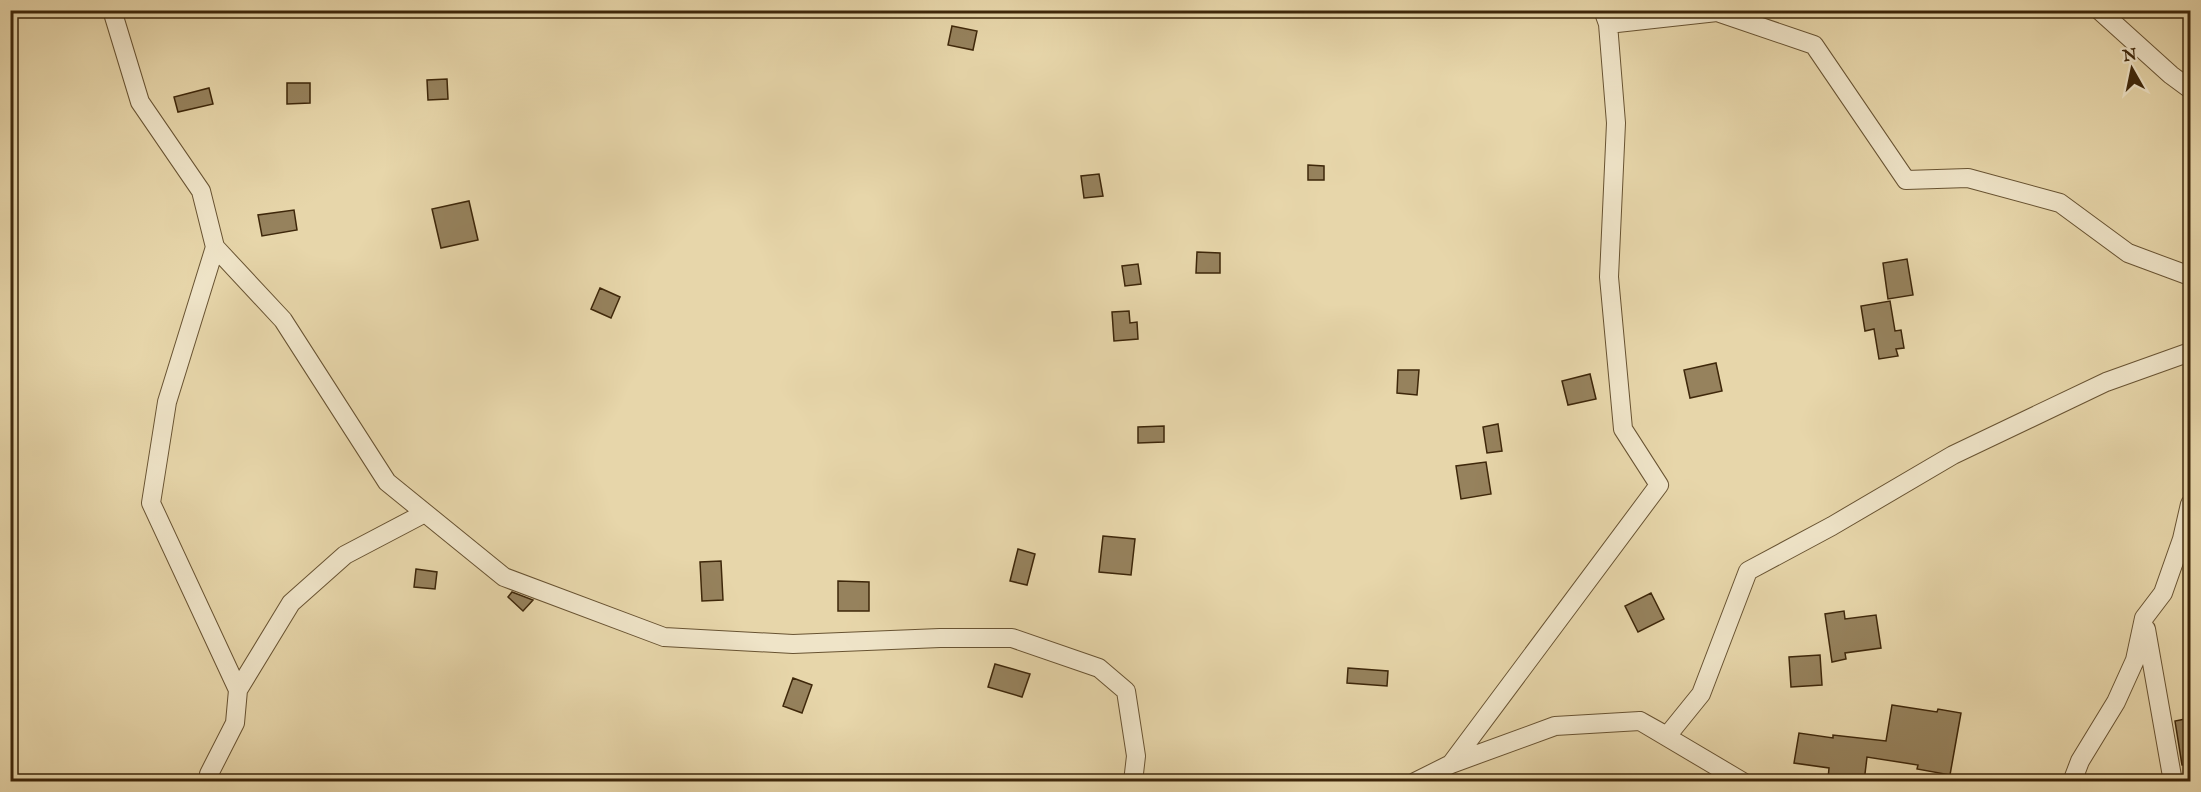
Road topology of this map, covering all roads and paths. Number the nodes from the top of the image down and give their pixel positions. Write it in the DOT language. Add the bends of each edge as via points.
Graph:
graph roads {
  1 [pos="112,10"];
  2 [pos="2099,10"];
  3 [pos="1705,12"];
  4 [pos="1606,17"];
  5 [pos="2190,89"];
  6 [pos="215,247"];
  7 [pos="2190,276"];
  8 [pos="2190,352"];
  9 [pos="2190,504"];
  10 [pos="425,513"];
  11 [pos="2144,618"];
  12 [pos="238,690"];
  13 [pos="1640,721"];
  14 [pos="1450,764"];
  15 [pos="210,782"];
  16 [pos="1133,782"];
  17 [pos="1415,782"];
  18 [pos="1743,782"];
  19 [pos="2072,782"];
  20 [pos="2173,782"];
  1 -- 6 [label="street" via="140,102 201,190"];
  2 -- 5 [label="street"];
  3 -- 4 [label="street"];
  3 -- 7 [label="street" via="1717,12 1814,45 1906,180 1968,178 2061,203 2128,253"];
  4 -- 14 [label="street" via="1616,123 1609,277 1623,429 1659,484"];
  6 -- 10 [label="street" via="283,320 387,482"];
  6 -- 12 [label="street" via="167,402 152,502"];
  8 -- 13 [label="street" via="2106,382 1953,455 1748,571 1701,694 1667,736"];
  9 -- 11 [label="street" via="2163,592"];
  10 -- 12 [label="street" via="345,555 291,603"];
  10 -- 16 [label="street" via="504,577 664,637 793,644 1012,638 1099,668 1126,691 1136,756"];
  11 -- 19 [label="street" via="2135,660"];
  11 -- 20 [label="street"];
  12 -- 15 [label="street" via="235,723 209,774"];
  13 -- 14 [label="street" via="1555,726"];
  13 -- 18 [label="street"];
  14 -- 17 [label="street"];
}
